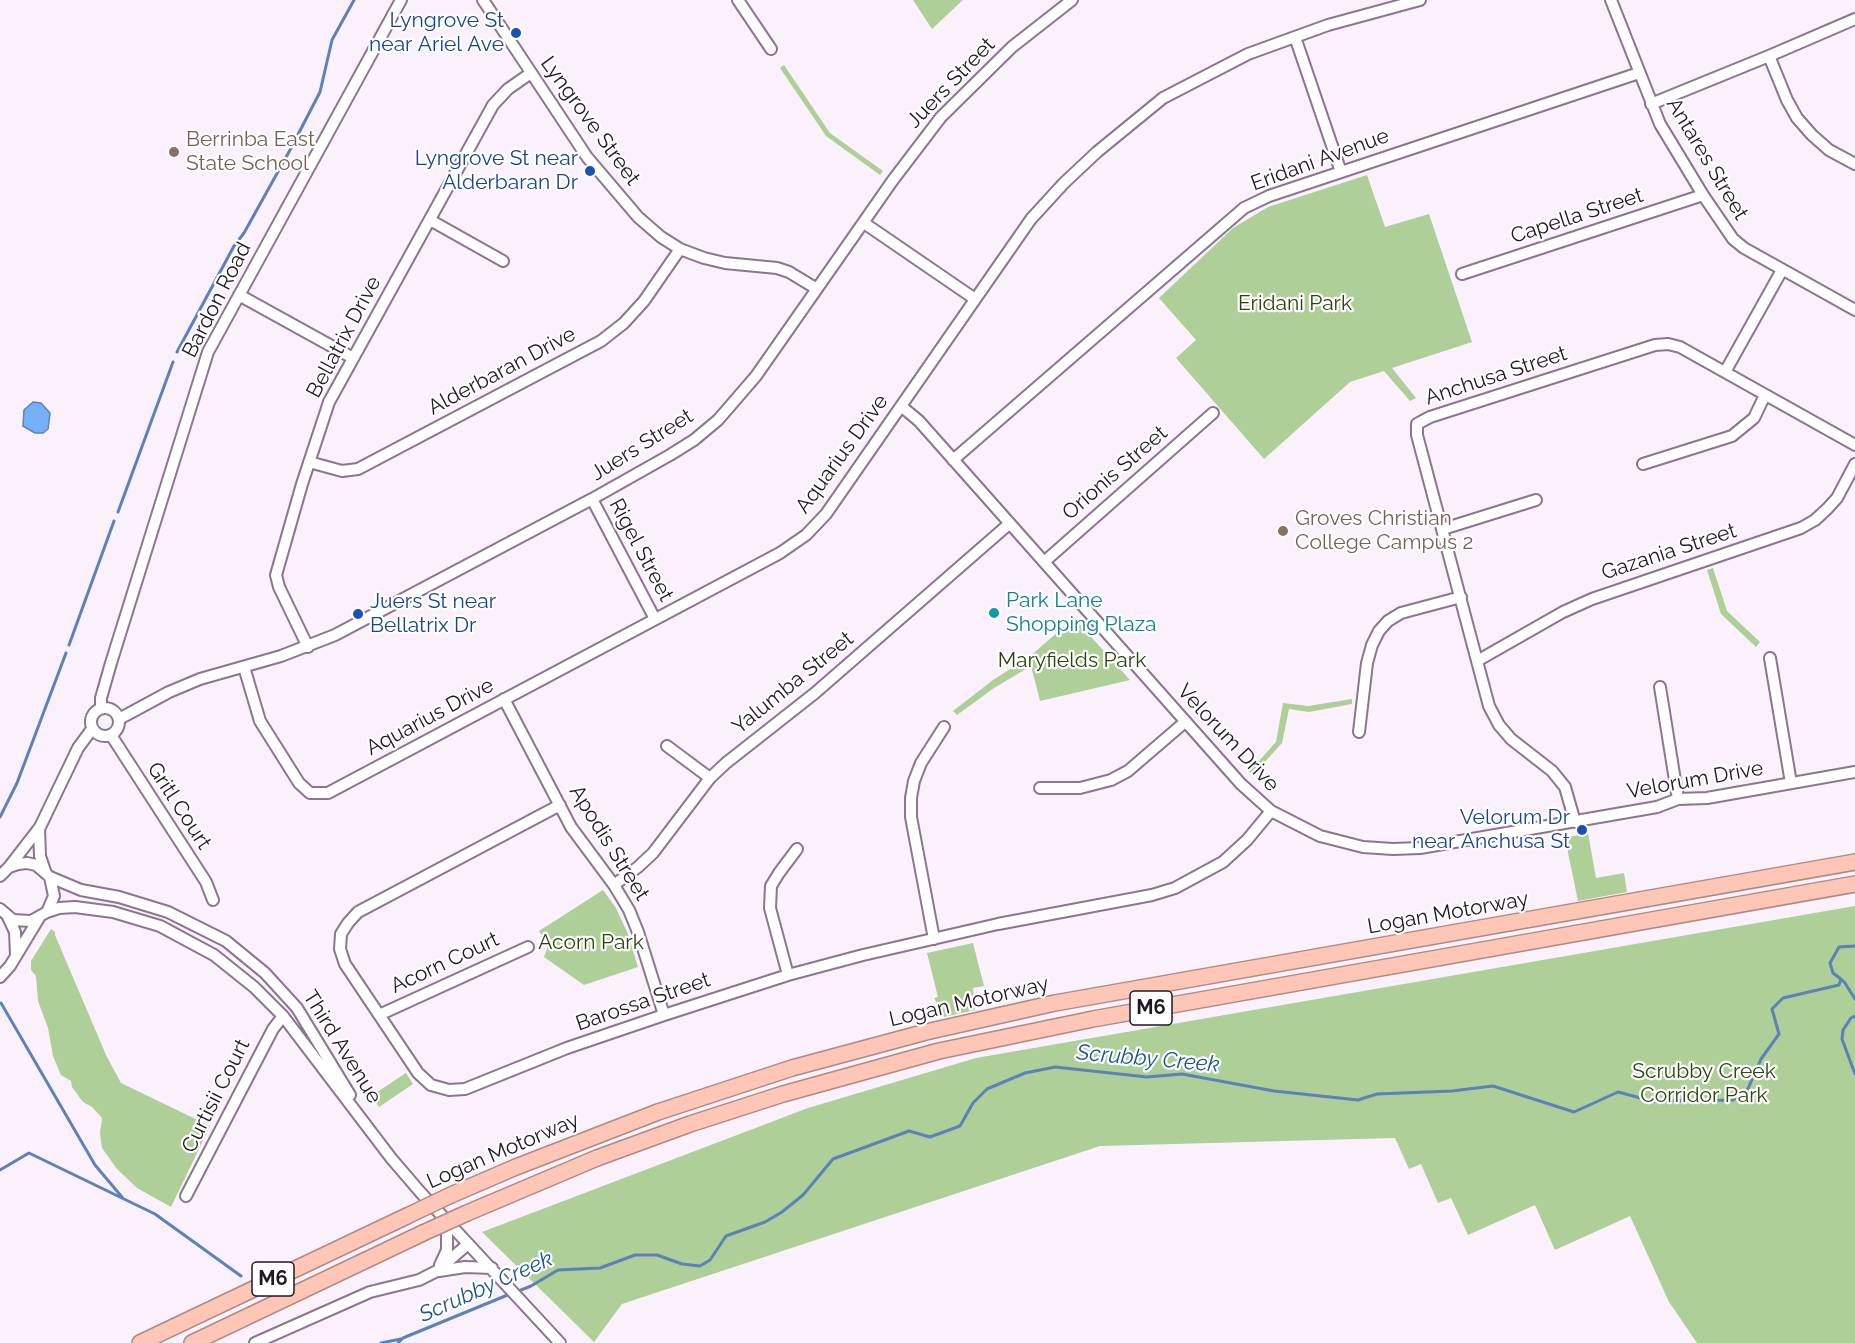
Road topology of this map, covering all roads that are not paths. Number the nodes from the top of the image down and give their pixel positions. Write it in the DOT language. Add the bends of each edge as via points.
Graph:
graph roads {
  1 [pos="400,0"];
  2 [pos="738,0"];
  3 [pos="1072,0"];
  4 [pos="1420,0"];
  5 [pos="1611,0"];
  6 [pos="489,2"];
  7 [pos="1855,19"];
  8 [pos="1295,37"];
  9 [pos="771,49"];
  10 [pos="1770,56"];
  11 [pos="531,73"];
  12 [pos="1639,73"];
  13 [pos="1651,104"];
  14 [pos="1855,164"];
  15 [pos="1341,172"];
  16 [pos="1703,195"];
  17 [pos="430,220"];
  18 [pos="864,223"];
  19 [pos="680,249"];
  20 [pos="503,261"];
  21 [pos="1782,270"];
  22 [pos="1462,274"];
  23 [pos="817,289"];
  24 [pos="239,295"];
  25 [pos="975,299"];
  26 [pos="1855,310"];
  27 [pos="353,358"];
  28 [pos="1725,372"];
  29 [pos="1765,395"];
  30 [pos="901,406"];
  31 [pos="1213,413"];
  32 [pos="1855,445"];
  33 [pos="953,460"];
  34 [pos="309,462"];
  35 [pos="1643,464"];
  36 [pos="1855,464"];
  37 [pos="592,498"];
  38 [pos="1536,500"];
  39 [pos="1009,524"];
  40 [pos="1443,529"];
  41 [pos="1044,562"];
  42 [pos="1461,597"];
  43 [pos="655,619"];
  44 [pos="308,647"];
  45 [pos="1770,658"];
  46 [pos="1477,661"];
  47 [pos="244,667"];
  48 [pos="1660,687"];
  49 [pos="504,699"];
  50 [pos="101,708"];
  51 [pos="119,719"];
  52 [pos="1185,722"];
  53 [pos="944,727"];
  54 [pos="92,729"];
  55 [pos="1359,732"];
  56 [pos="111,735"];
  57 [pos="667,746"];
  58 [pos="1855,772"];
  59 [pos="710,778"];
  60 [pos="1791,783"];
  61 [pos="1040,788"];
  62 [pos="1678,799"];
  63 [pos="560,805"];
  64 [pos="1271,811"];
  65 [pos="1575,822"];
  66 [pos="39,828"];
  67 [pos="797,849"];
  68 [pos="1855,862"];
  69 [pos="3,872"];
  70 [pos="48,875"];
  71 [pos="1855,884"];
  72 [pos="614,885"];
  73 [pos="213,900"];
  74 [pos="4,913"];
  75 [pos="43,915"];
  76 [pos="934,939"];
  77 [pos="528,947"];
  78 [pos="16,955"];
  79 [pos="788,975"];
  80 [pos="0,977"];
  81 [pos="379,1015"];
  82 [pos="664,1015"];
  83 [pos="283,1016"];
  84 [pos="374,1134"];
  85 [pos="186,1196"];
  86 [pos="447,1222"];
  87 [pos="468,1244"];
  88 [pos="492,1268"];
  89 [pos="437,1271"];
  90 [pos="140,1343"];
  91 [pos="192,1343"];
  92 [pos="255,1343"];
  93 [pos="561,1343"];
  1 -- 24 [label="street, Bardon Road"];
  2 -- 9 [label="street"];
  3 -- 18 [label="street, Juers Street" via="1012,47 941,117"];
  4 -- 8 [label="street, Aquarius Drive"];
  5 -- 12 [label="street, Antares Street"];
  6 -- 11 [label="street, Lyngrove Street"];
  7 -- 10 [label="street"];
  8 -- 15 [label="street"];
  8 -- 25 [label="street, Aquarius Drive" via="1203,76 1163,98 1126,128 1064,183 1031,219"];
  10 -- 13 [label="street"];
  10 -- 14 [label="street" via="1797,118 1829,150"];
  11 -- 17 [label="street, Bellatrix Drive" via="493,105"];
  11 -- 19 [label="street, Lyngrove Street" via="607,182 638,217"];
  12 -- 13 [label="street, Antares Street"];
  12 -- 15 [label="street, Eridani Avenue"];
  13 -- 16 [label="street, Antares Street"];
  15 -- 33 [label="street, Eridani Avenue" via="1244,208"];
  16 -- 21 [label="street, Antares Street" via="1733,239"];
  16 -- 22 [label="street, Capella Street"];
  17 -- 20 [label="street"];
  17 -- 27 [label="street, Bellatrix Drive"];
  18 -- 23 [label="street, Juers Street"];
  18 -- 25 [label="street"];
  19 -- 23 [label="street, Lyngrove Street" via="725,263 777,268"];
  19 -- 34 [label="street, Alderbaran Drive" via="644,301 601,341 358,469 342,471"];
  21 -- 26 [label="street, Antares Street"];
  21 -- 28 [label="street"];
  23 -- 37 [label="street, Juers Street" via="756,376 718,420 670,455"];
  24 -- 27 [label="street"];
  24 -- 50 [label="street, Bardon Road" via="208,352 111,663"];
  25 -- 30 [label="street, Aquarius Drive"];
  27 -- 34 [label="street, Bellatrix Drive" via="329,402"];
  28 -- 29 [label="street, Anchusa Street"];
  28 -- 40 [label="street, Anchusa Street" via="1680,347 1655,345 1423,419 1417,424 1417,435"];
  29 -- 32 [label="street, Anchusa Street"];
  29 -- 35 [label="street" via="1754,418 1732,436"];
  30 -- 33 [label="street, Velorum Drive"];
  30 -- 43 [label="street, Aquarius Drive" via="831,508 806,535 780,553"];
  31 -- 41 [label="street, Orionis Street"];
  33 -- 39 [label="street, Velorum Drive"];
  34 -- 44 [label="street, Bellatrix Drive" via="276,575"];
  36 -- 46 [label="street, Gazania Street" via="1832,503 1801,528 1592,598"];
  37 -- 43 [label="street, Rigel Street"];
  37 -- 44 [label="street, Juers Street"];
  38 -- 40 [label="street"];
  39 -- 41 [label="street, Velorum Drive"];
  39 -- 59 [label="street, Yalumba Street" via="822,687"];
  40 -- 42 [label="street, Anchusa Street"];
  41 -- 52 [label="street, Velorum Drive"];
  42 -- 46 [label="street, Anchusa Street"];
  42 -- 55 [label="street" via="1401,613 1379,632 1367,663"];
  43 -- 49 [label="street, Aquarius Drive"];
  44 -- 47 [label="street, Juers Street"];
  45 -- 60 [label="street"];
  46 -- 65 [label="street, Anchusa Street" via="1489,706 1499,725 1565,787"];
  47 -- 49 [label="street, Aquarius Drive" via="267,735 299,783 316,795 334,790"];
  47 -- 51 [label="street, Juers Street" via="200,679"];
  48 -- 62 [label="street"];
  49 -- 63 [label="street, Apodis Street"];
  50 -- 51 [label="street" via="114,711"];
  50 -- 54 [label="street" via="92,717"];
  51 -- 56 [label="street" via="118,729"];
  52 -- 61 [label="street" via="1128,771 1111,780 1080,788"];
  52 -- 64 [label="street, Velorum Drive"];
  53 -- 76 [label="street" via="921,763 911,798 911,817"];
  54 -- 56 [label="street" via="98,735"];
  54 -- 66 [label="street" via="78,748"];
  56 -- 73 [label="street, Gritl Court" via="206,882"];
  57 -- 59 [label="street"];
  58 -- 60 [label="street, Velorum Drive"];
  59 -- 72 [label="street, Yalumba Street" via="653,853"];
  60 -- 62 [label="street, Velorum Drive" via="1707,798"];
  62 -- 65 [label="street, Velorum Drive" via="1657,807"];
  63 -- 72 [label="street, Apodis Street"];
  63 -- 81 [label="street, Barossa Street" via="358,912 348,923 341,934 345,964"];
  64 -- 65 [label="street, Velorum Drive" via="1320,836 1348,845 1383,849 1437,846"];
  64 -- 76 [label="street, Barossa Street" via="1223,862 1175,888"];
  66 -- 69 [label="street"];
  66 -- 70 [label="street" via="40,856"];
  67 -- 79 [label="street" via="771,886 770,908"];
  68 -- 90 [label="highway, Logan Motorway / M6, bridge" via="1055,1003 792,1068 657,1112 516,1167"];
  69 -- 70 [label="street, Third Avenue" via="27,863"];
  70 -- 75 [label="street" via="54,896"];
  70 -- 84 [label="street, Third Avenue" via="81,890 168,912 226,941 297,1008"];
  71 -- 91 [label="highway, Logan Motorway / M6, bridge" via="1093,1018 939,1051 812,1085 597,1158 423,1233"];
  72 -- 82 [label="street, Apodis Street" via="638,932"];
  74 -- 75 [label="street, Third Avenue" via="22,922"];
  74 -- 78 [label="street" via="15,932"];
  75 -- 78 [label="street"];
  75 -- 83 [label="street, Third Avenue" via="75,907 113,912 159,926 214,955"];
  76 -- 79 [label="street, Barossa Street"];
  77 -- 81 [label="street, Acorn Court"];
  78 -- 80 [label="street"];
  79 -- 82 [label="street, Barossa Street"];
  81 -- 82 [label="street, Barossa Street" via="418,1073 432,1085 449,1090 465,1089"];
  83 -- 84 [label="street, Third Avenue"];
  83 -- 85 [label="street, Curtisii Court"];
  84 -- 86 [label="street, Third Avenue"];
  86 -- 87 [label="street, Third Avenue"];
  86 -- 89 [label="street" via="447,1250"];
  87 -- 88 [label="street, Third Avenue"];
  87 -- 89 [label="street"];
  88 -- 89 [label="street"];
  88 -- 93 [label="street, Third Avenue"];
  89 -- 92 [label="street" via="419,1280 370,1292"];
}
